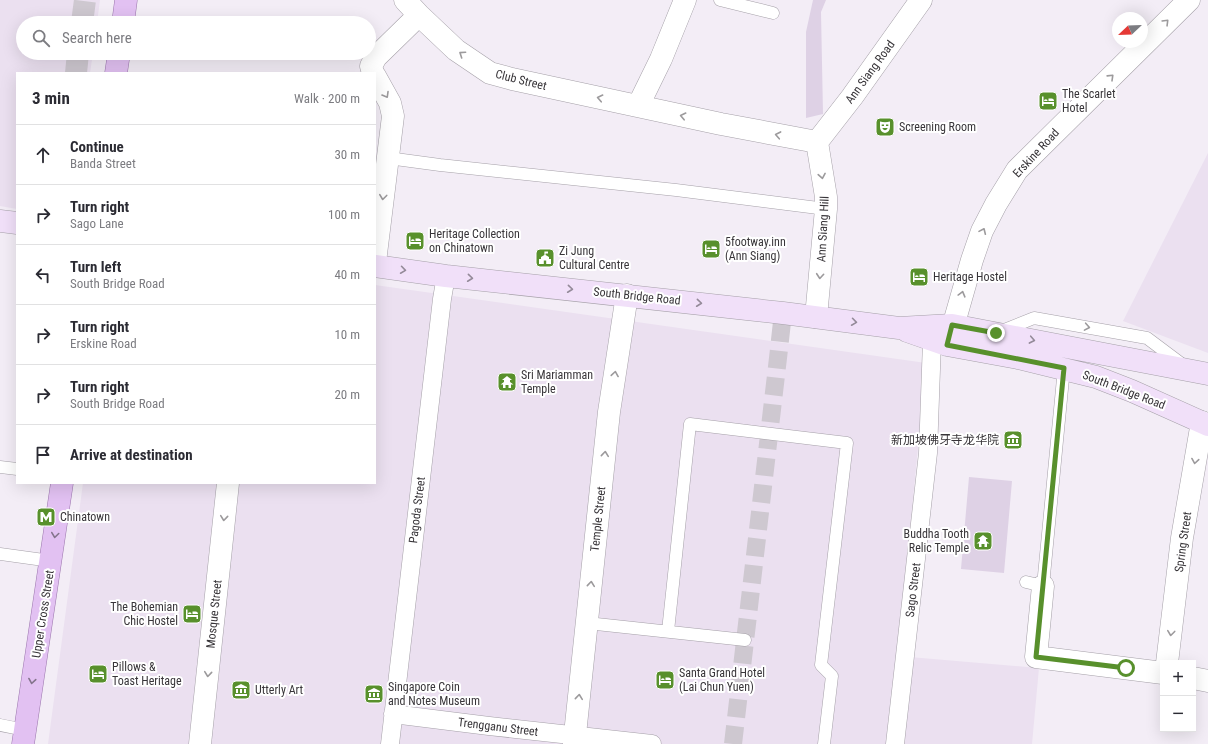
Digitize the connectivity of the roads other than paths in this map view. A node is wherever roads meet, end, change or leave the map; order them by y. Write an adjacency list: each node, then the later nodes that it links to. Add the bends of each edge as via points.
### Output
1 (126, 0): 8 (main road)
2 (685, 0): 15 (street)
3 (720, 0): 7 (lane)
4 (921, 0): 16 (street, Ann Siang Road)
5 (1189, 0): 26 (street, Erskine Road, one-way to 5, via 957,313 982,231 1017,170)
6 (412, 8): 9 (street); 15 (street, Club Street, one-way to 6, via 490,73 456,50)
7 (773, 13)
8 (124, 16)
9 (376, 57)
10 (118, 60): 12 (main road)
11 (375, 60): 13 (street)
12 (116, 72)
13 (373, 72)
14 (376, 77): 17 (street, one-way to 17, via 390,103 393,116)
15 (638, 106): 16 (street, Club Street, one-way to 15)
16 (817, 142): 18 (street, Ann Siang Hill, one-way to 18)
17 (388, 158): 18 (lane); 21 (street, one-way to 21)
18 (826, 209): 25 (street, Ann Siang Hill, one-way to 25)
19 (0, 221): 20 (main road)
20 (16, 223)
21 (376, 254)
22 (376, 266): 23 (main road, South Bridge Road, one-way to 23)
23 (446, 276): 24 (main road, South Bridge Road, one-way to 24); 44 (street, Pagoda Street)
24 (627, 295): 25 (main road, South Bridge Road, one-way to 25); 37 (street, Temple Street, one-way to 24, via 609,412)
25 (816, 316): 26 (main road, South Bridge Road, one-way to 26)
26 (944, 337): 27 (main road, South Bridge Road); 28 (main road, South Bridge Road, one-way to 28, via 996,333); 52 (street, Sago Street, via 928,453)
27 (1064, 368): 29 (main road, South Bridge Road, via 1125,388); 36 (lane)
28 (1199, 372)
29 (1205, 424): 40 (street, Spring Street, one-way to 40, via 1182,538)
30 (0, 467): 31 (lane)
31 (16, 469)
32 (62, 484): 35 (main road, Upper Cross Street, one-way to 35)
33 (228, 484): 48 (street, Mosque Street, one-way to 48)
34 (0, 554): 35 (lane)
35 (51, 562): 46 (main road, Upper Cross Street, one-way to 46)
36 (1035, 584): 41 (street, via 1036,657)
37 (587, 623): 38 (lane); 47 (street, Temple Street, one-way to 37)
38 (668, 631): 39 (lane); 51 (lane, via 690,424 847,443 821,665 832,676)
39 (745, 640)
40 (1167, 660)
41 (1160, 673)
42 (1196, 679): 43 (street)
43 (1208, 681)
44 (392, 714): 47 (street, Trengganu Street); 49 (street, Pagoda Street)
45 (0, 725): 46 (lane)
46 (24, 737)
47 (574, 740): 50 (street, Trengganu Street)
48 (200, 744)
49 (390, 744)
50 (652, 744)
51 (824, 744)
52 (895, 744)

